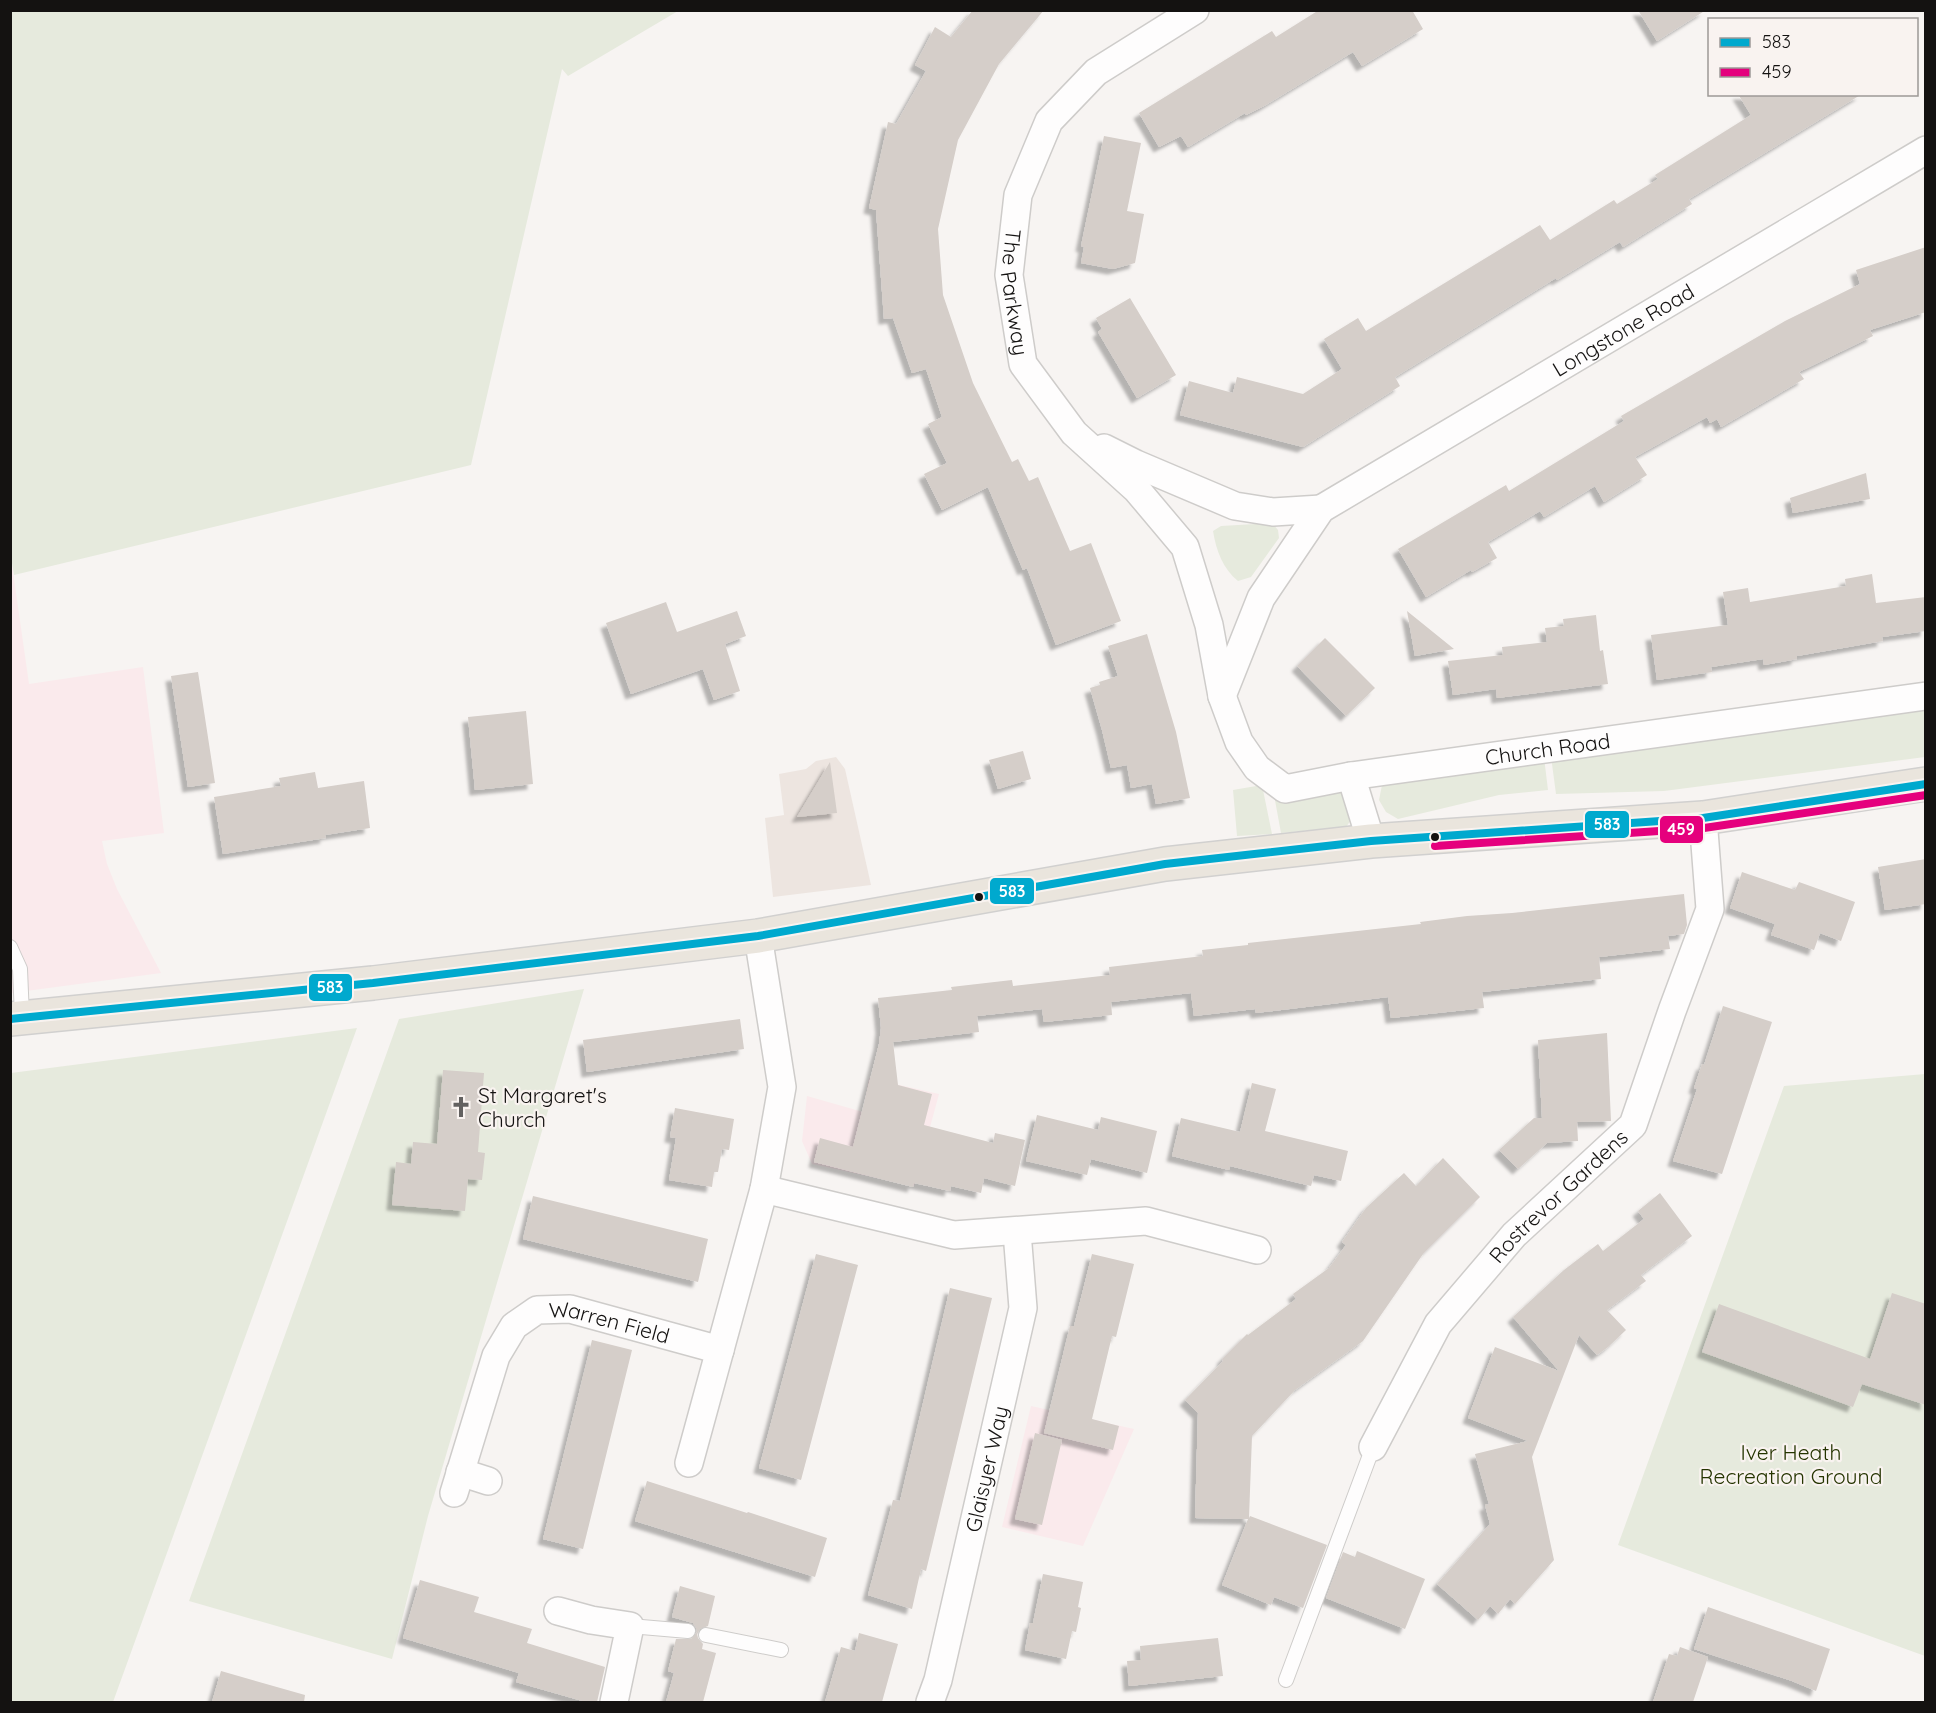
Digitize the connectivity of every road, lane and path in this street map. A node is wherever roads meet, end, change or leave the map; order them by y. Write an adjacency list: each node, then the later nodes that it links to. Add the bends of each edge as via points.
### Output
1 (1195, 10): 3 (street, The Parkway, via 1096,72 1049,122 1018,195 1009,275 1023,364)
2 (1926, 150): 4 (street, Longstone Road)
3 (1074, 433): 4 (street, via 1235,506 1273,512); 5 (street, The Parkway, via 1137,490 1185,547 1209,625)
4 (1321, 509): 5 (street, via 1262,598)
5 (1222, 696): 7 (street, Church Road, via 1239,742 1257,768 1285,789)
6 (1926, 696): 7 (street, Church Road)
7 (1351, 776): 10 (street)
8 (1926, 784): 9 (main road)
9 (1703, 818): 10 (main road); 18 (street, Rostrevor Gardens, via 1710,909 1633,1125 1514,1235 1438,1324)
10 (1371, 841): 11 (main road, via 1165,864)
11 (758, 936): 13 (main road, via 374,983); 14 (street, via 782,1087)
12 (10, 947): 13 (lane, via 20,969)
13 (16, 1018)
14 (764, 1189): 15 (street, via 954,1235); 17 (street)
15 (1017, 1232): 16 (street, via 1146,1221); 28 (street, Glaisyer Way, via 1023,1308)
16 (1257, 1250)
17 (720, 1350): 19 (street); 20 (street, Warren Field, via 570,1309 537,1310 514,1326 496,1356 457,1482)
18 (1373, 1447): 26 (lane)
19 (689, 1463)
20 (488, 1481)
21 (558, 1611): 22 (street)
22 (630, 1626): 23 (lane); 27 (street)
23 (688, 1631)
24 (706, 1635): 25 (lane)
25 (781, 1650)
26 (1286, 1680)
27 (614, 1702)
28 (930, 1702)

